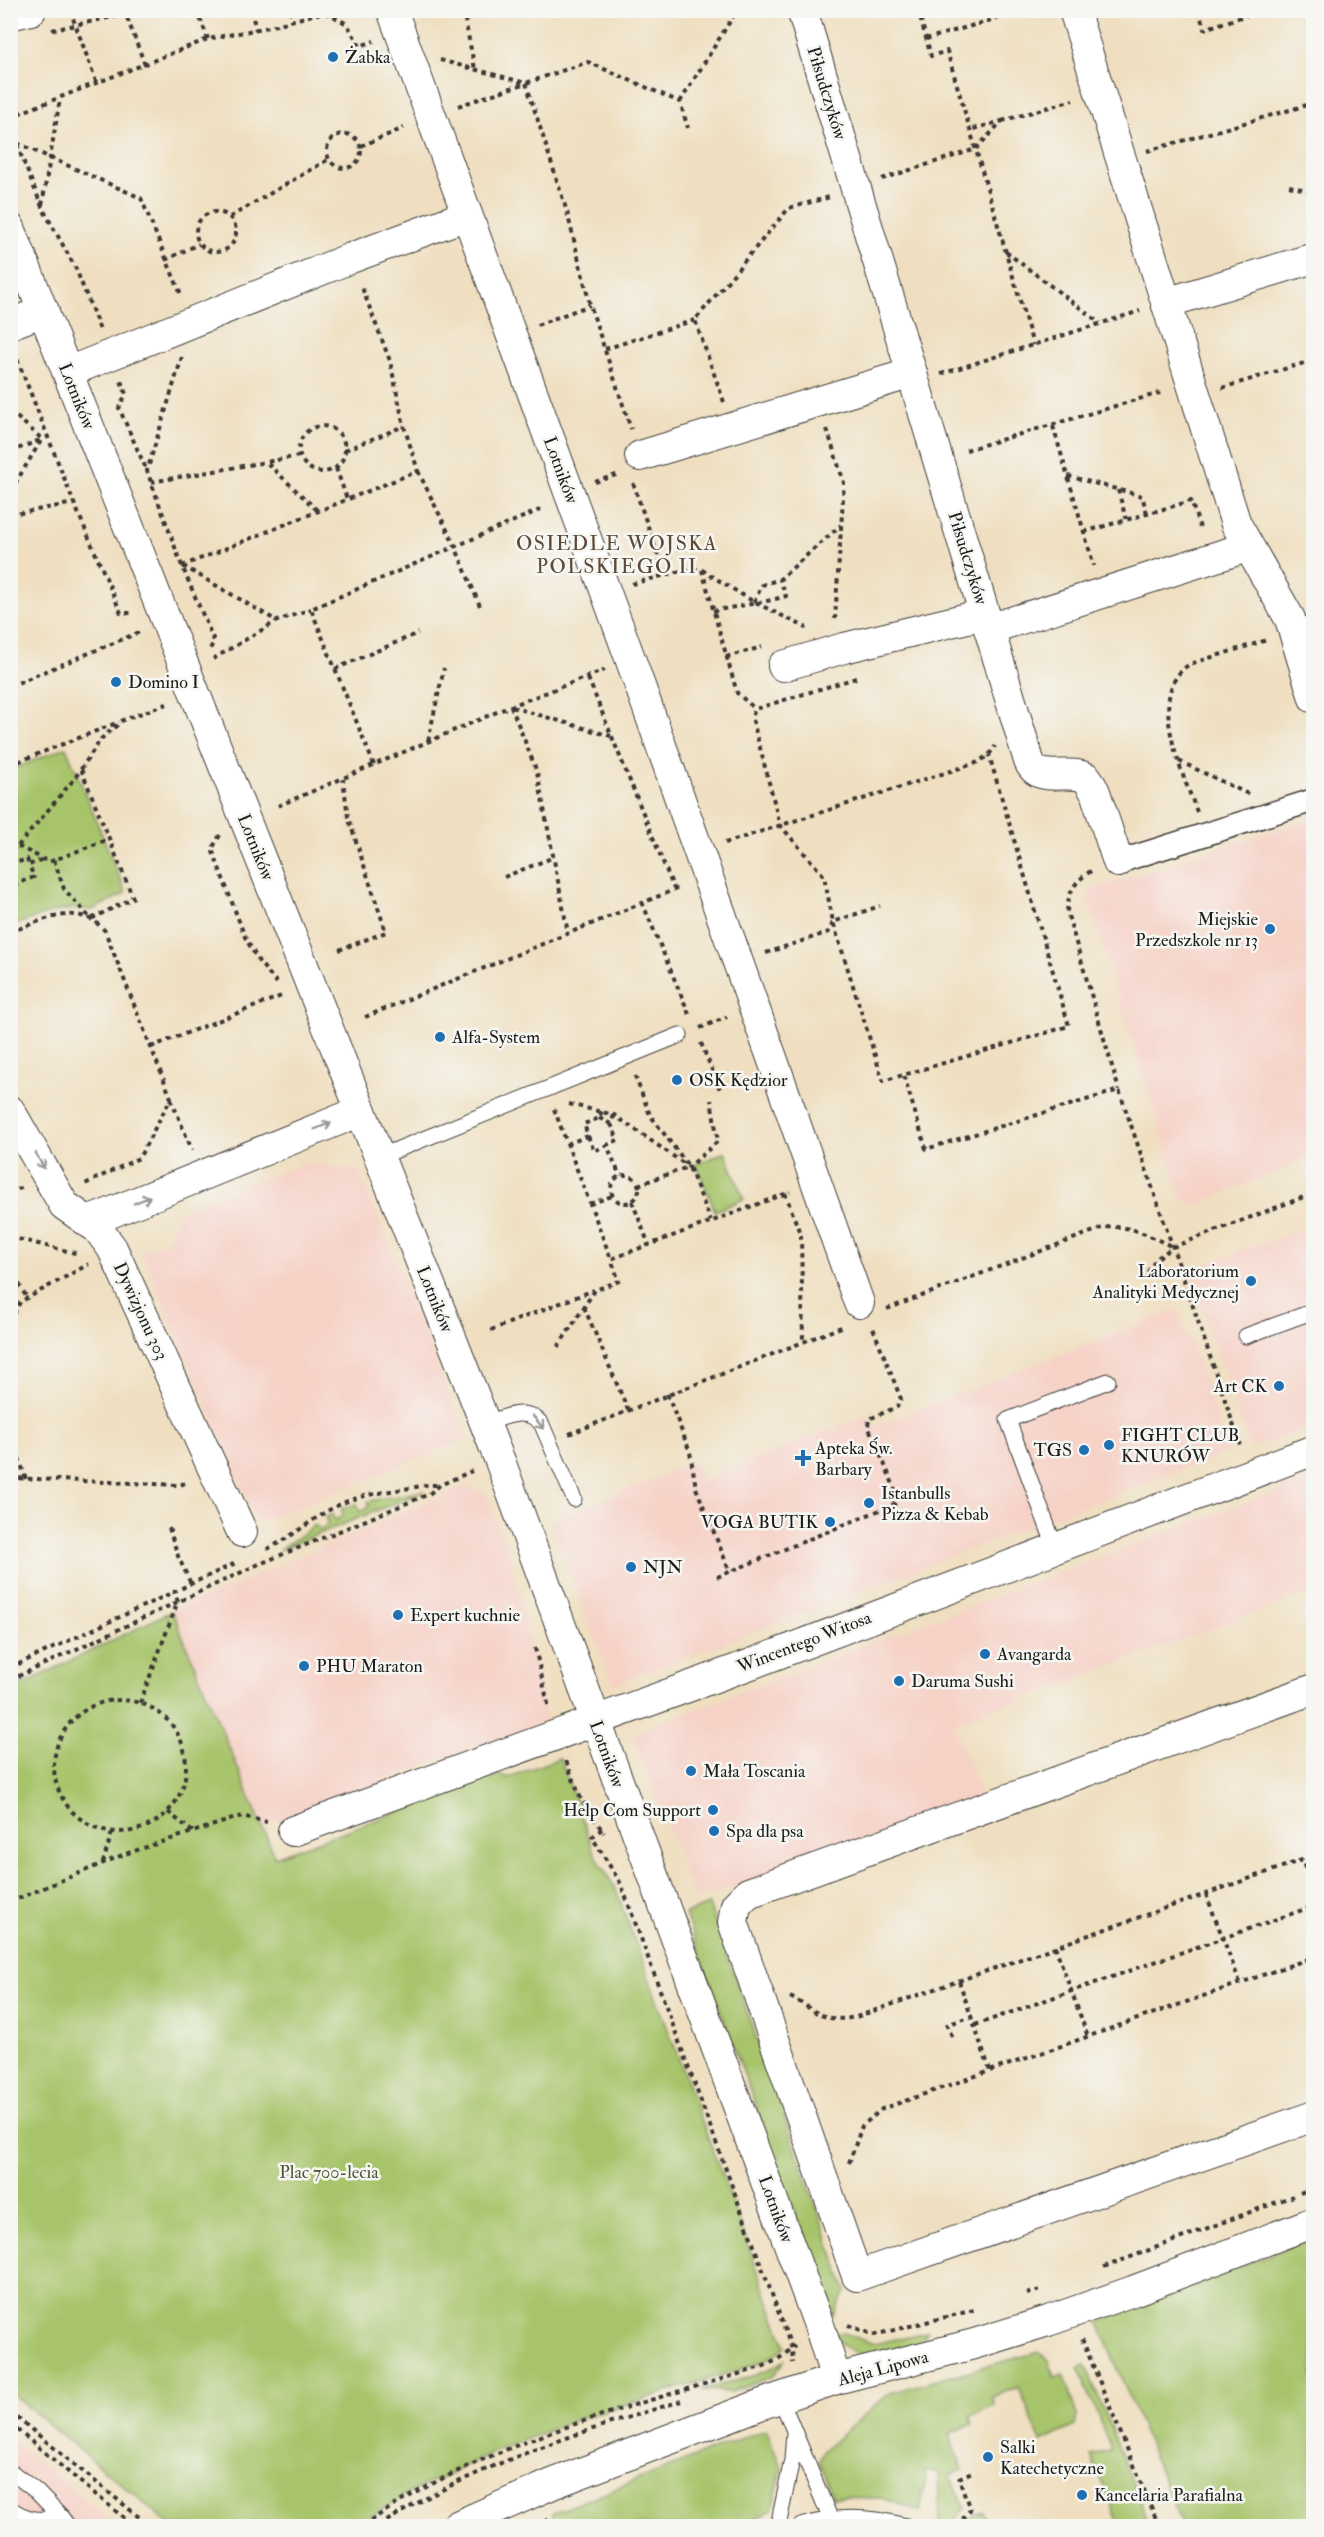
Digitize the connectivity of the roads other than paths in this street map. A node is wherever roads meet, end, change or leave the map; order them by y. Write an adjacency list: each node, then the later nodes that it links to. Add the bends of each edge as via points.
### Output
1 (802, 10): 13 (street, Piłsudczyków)
2 (1074, 10): 9 (street)
3 (10, 15): 4 (street)
4 (37, 21)
5 (400, 31): 6 (street, Lotników)
6 (467, 215): 12 (street); 27 (street, Lotników, via 630,658)
7 (10, 228): 10 (street, Lotników)
8 (1314, 258): 9 (street)
9 (1166, 303): 15 (street, via 1236,524)
10 (44, 311): 11 (street); 12 (street, Lotników)
11 (10, 324)
12 (68, 372): 23 (street, Lotników)
13 (912, 373): 14 (street, via 733,428); 16 (street, Piłsudczyków)
14 (636, 469)
15 (1247, 547): 16 (street, via 1102,593); 18 (street, via 1290,619)
16 (987, 621): 17 (street, via 839,646); 20 (street, Piłsudczyków, via 1032,769 1087,778)
17 (783, 666)
18 (1314, 698)
19 (1314, 800): 20 (street)
20 (1118, 861)
21 (680, 1035): 24 (lane, via 548,1094)
22 (10, 1111): 25 (street, Dywizjonu 303, one-way to 25, via 59,1196 70,1211)
23 (361, 1111): 24 (street, Lotników); 25 (street, one-way to 23)
24 (379, 1157): 30 (street, Lotników)
25 (88, 1222): 34 (street, Dywizjonu 303, via 105,1236 105,1254)
26 (1314, 1311): 28 (lane)
27 (864, 1316)
28 (1246, 1336)
29 (1108, 1381): 33 (lane, via 1008,1420)
30 (485, 1424): 32 (lane, one-way to 32, via 512,1415 530,1414 538,1420); 36 (street, Lotników)
31 (1314, 1450): 33 (street, Wincentego Witosa)
32 (574, 1499)
33 (1055, 1547): 36 (street, Wincentego Witosa)
34 (249, 1548)
35 (1314, 1689): 38 (street, via 748,1893 736,1905 733,1922 857,2277)
36 (595, 1721): 37 (street, Wincentego Witosa); 40 (street, Lotników)
37 (293, 1831)
38 (1314, 2116)
39 (1314, 2222): 40 (street, Aleja Lipowa, via 1073,2313 974,2344)
40 (836, 2379): 41 (street, Aleja Lipowa)
41 (780, 2397): 42 (lane); 47 (street, Aleja Lipowa, via 552,2484)
42 (794, 2433): 45 (lane); 48 (lane)
43 (10, 2471): 46 (lane, via 36,2491)
44 (10, 2508): 46 (lane, via 21,2516)
45 (831, 2520): 49 (lane); 50 (lane, via 870,2518)
46 (64, 2522)
47 (457, 2526)
48 (778, 2526)
49 (801, 2526)
50 (906, 2526)

